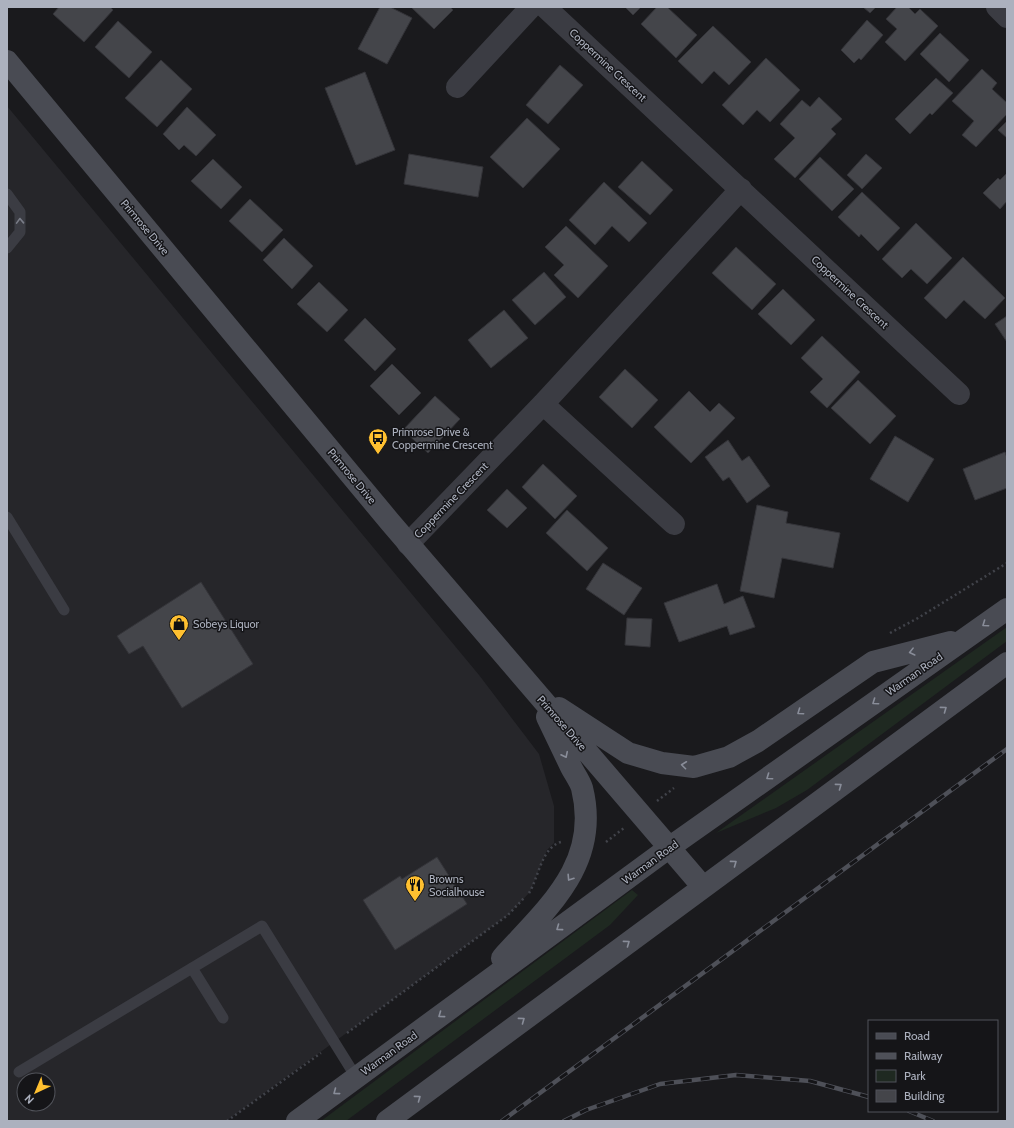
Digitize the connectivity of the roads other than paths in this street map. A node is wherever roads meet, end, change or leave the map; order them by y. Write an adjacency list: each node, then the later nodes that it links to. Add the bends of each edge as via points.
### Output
1 (531, 7): 6 (street)
2 (545, 7): 7 (street, Coppermine Crescent)
3 (997, 7): 4 (street)
4 (1007, 17)
5 (7, 61): 14 (main road, Primrose Drive)
6 (457, 87)
7 (741, 189): 10 (street, Coppermine Crescent); 11 (street, Coppermine Crescent)
8 (7, 194): 9 (lane, one-way to 8, via 20,232 20,212)
9 (7, 248)
10 (959, 394)
11 (543, 404): 13 (street); 14 (street, Coppermine Crescent)
12 (7, 517): 16 (lane)
13 (674, 524)
14 (408, 544): 19 (main road, Primrose Drive)
15 (1007, 609): 17 (main road, Warman Road, one-way to 17)
16 (64, 610)
17 (964, 639): 19 (main road, one-way to 19, via 873,662 758,741 729,757 694,767 662,763 628,753); 20 (main road, Warman Road, one-way to 20)
18 (1007, 663): 21 (main road, one-way to 18)
19 (537, 694): 20 (main road, Primrose Drive); 23 (main road, one-way to 23, via 582,788 586,828 584,842 575,869 557,897)
20 (670, 847): 21 (main road, Primrose Drive); 23 (main road, Warman Road, one-way to 23)
21 (703, 887): 28 (main road, one-way to 21)
22 (192, 968): 24 (lane); 25 (lane); 26 (lane, via 262,926)
23 (472, 992): 26 (main road, Warman Road, one-way to 26)
24 (223, 1018)
25 (19, 1072)
26 (356, 1077): 27 (main road, Warman Road, one-way to 27)
27 (298, 1121)
28 (386, 1121)

